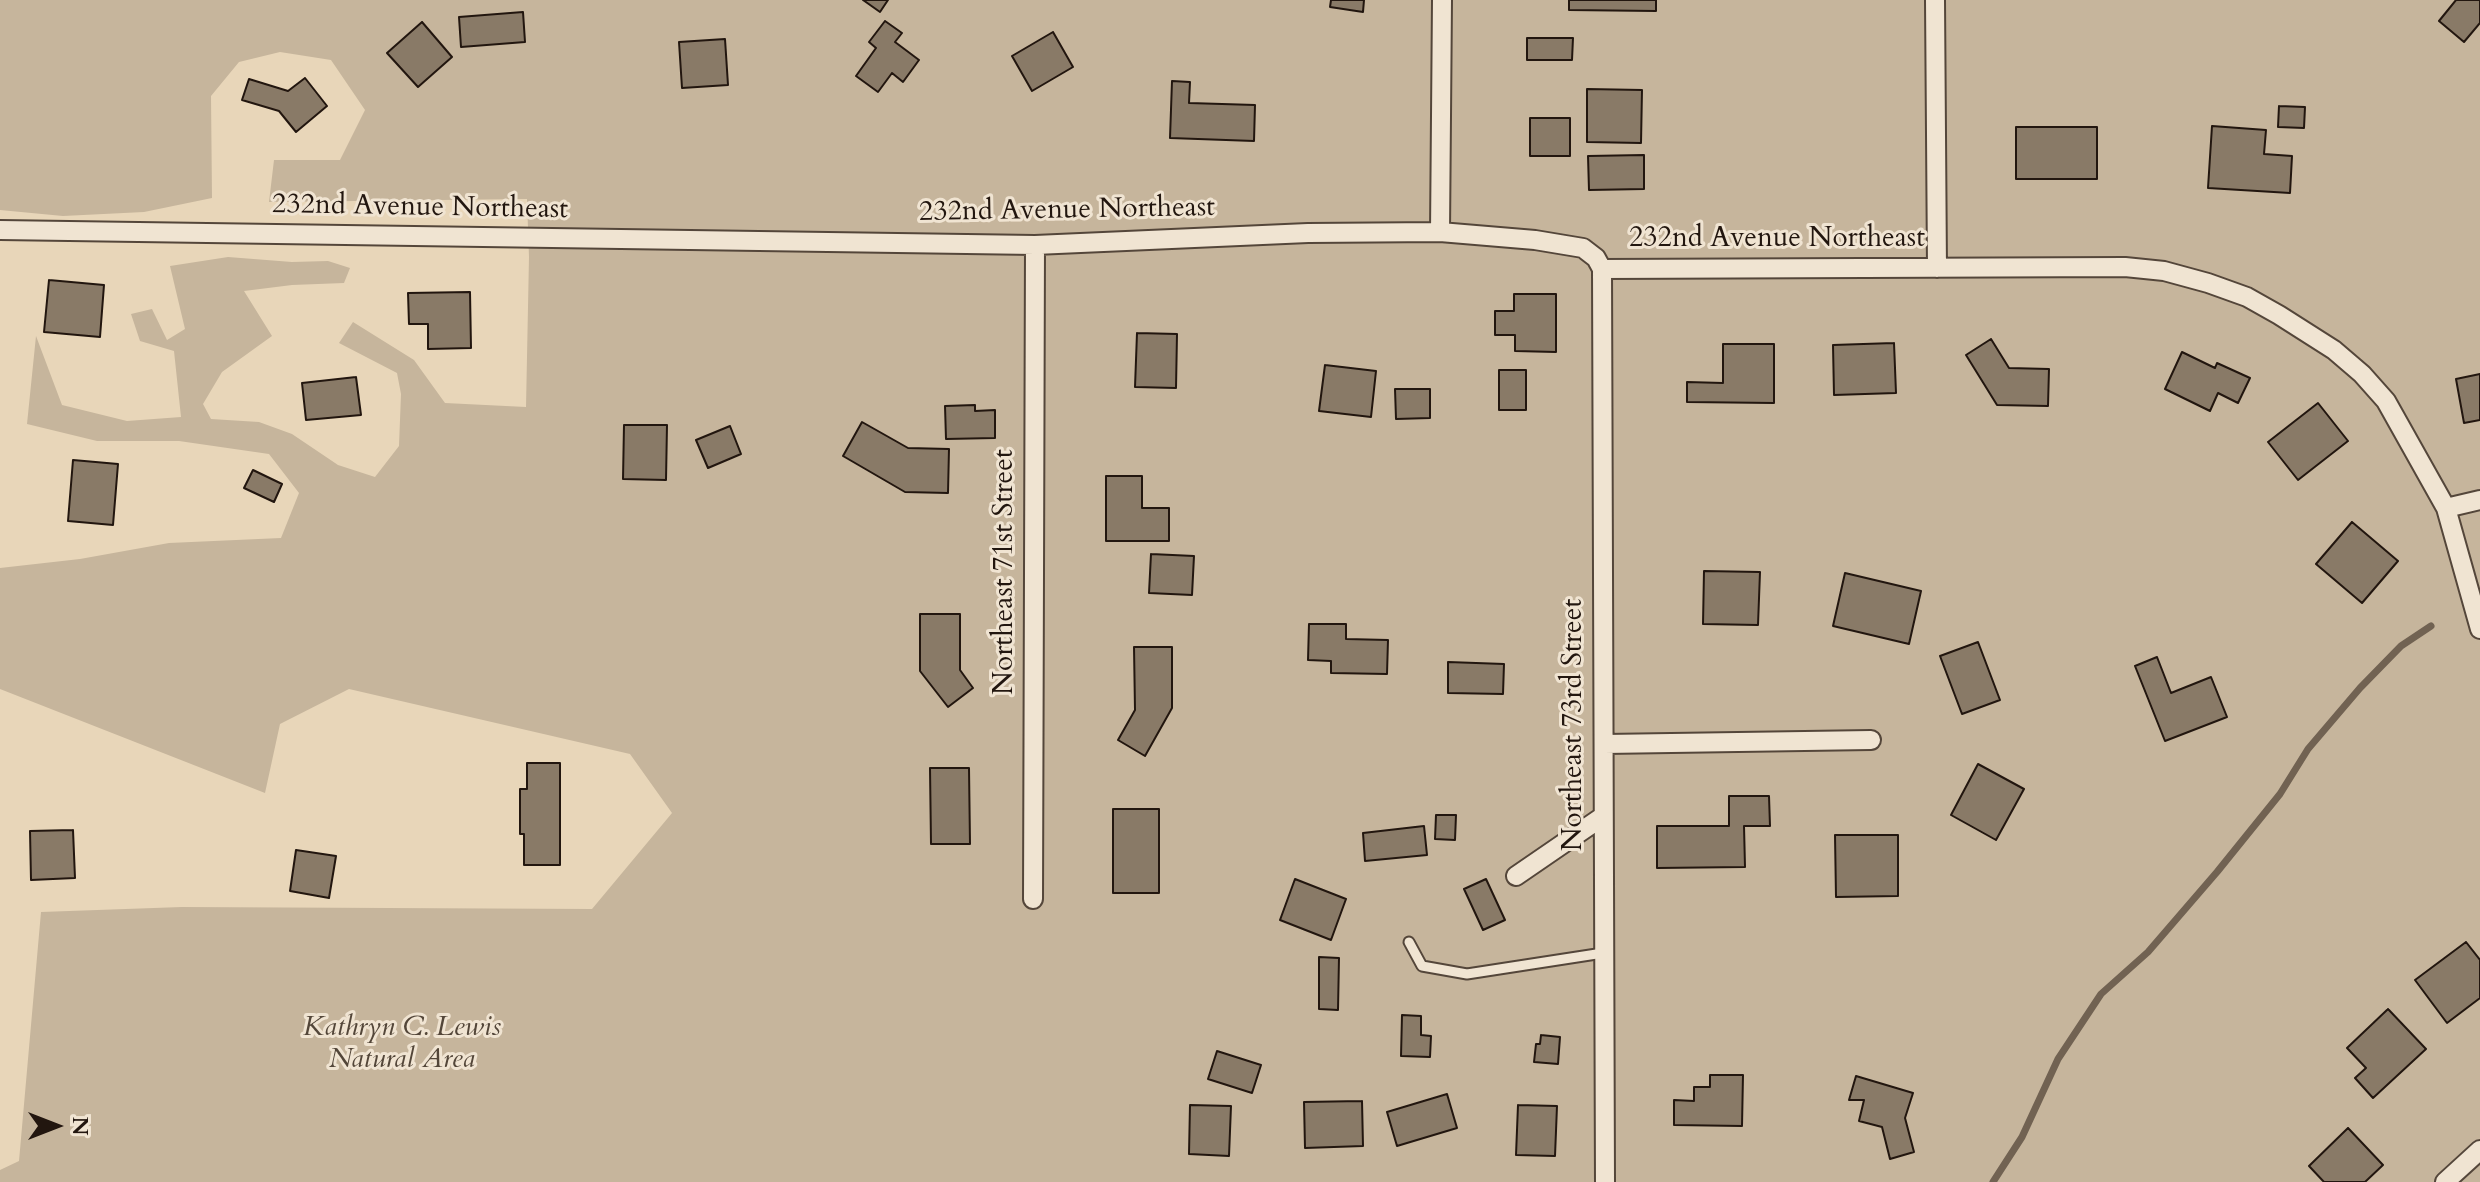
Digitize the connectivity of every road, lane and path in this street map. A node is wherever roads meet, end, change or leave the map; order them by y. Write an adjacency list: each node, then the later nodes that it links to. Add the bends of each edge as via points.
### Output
1 (1442, 0): 4 (street)
2 (1935, 0): 6 (street)
3 (0, 230): 5 (street, 232nd Avenue Northeast)
4 (1440, 232): 5 (street, 232nd Avenue Northeast); 7 (street, 232nd Avenue Northeast, via 1583,248)
5 (1035, 245): 15 (street, Northeast 71st Street)
6 (1937, 268): 7 (street, 232nd Avenue Northeast); 9 (street, 232nd Avenue Northeast, via 2125,267 2164,271 2247,297 2334,350 2362,374 2386,401)
7 (1602, 269): 12 (street, Northeast 73rd Street)
8 (2480, 500): 9 (street)
9 (2446, 508): 10 (street, 232nd Avenue Northeast)
10 (2480, 629)
11 (1871, 740): 12 (street)
12 (1605, 744): 13 (street, Northeast 73rd Street)
13 (1602, 817): 14 (street); 17 (street, Northeast 73rd Street)
14 (1516, 876)
15 (1033, 899)
16 (1409, 942): 17 (lane, via 1422,966 1467,974)
17 (1603, 953): 19 (street, Northeast 73rd Street)
18 (2480, 1150): 20 (street)
19 (1605, 1182)
20 (2445, 1182)

